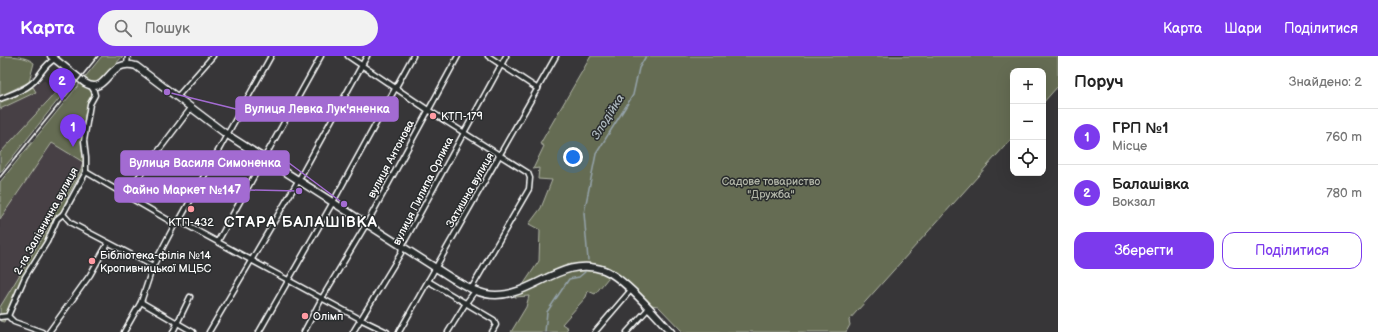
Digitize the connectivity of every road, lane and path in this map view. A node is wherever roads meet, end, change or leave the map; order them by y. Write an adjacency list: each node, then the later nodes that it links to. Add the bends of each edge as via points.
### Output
1 (128, 56): 13 (street)
2 (214, 56): 19 (street)
3 (271, 56): 24 (street)
4 (321, 56): 26 (street)
5 (348, 56): 15 (street)
6 (367, 56): 15 (street)
7 (413, 56): 17 (street)
8 (458, 56): 22 (street, вулиця Антонова)
9 (488, 56): 14 (street)
10 (506, 56): 14 (street, вулиця Пилипа Орлика)
11 (556, 56): 18 (street, Затишна вулиця)
12 (53, 58): 16 (street); 20 (street, via 30,85)
13 (130, 64): 16 (street, via 117,67 101,84); 19 (street)
14 (501, 64): 18 (street); 23 (street, вулиця Пилипа Орлика)
15 (362, 65): 17 (street); 28 (street)
16 (91, 86): 27 (street, 2-га Залізнична вулиця, via 95,95 90,104 84,141)
17 (395, 88): 22 (street); 30 (street)
18 (538, 89): 25 (street, Затишна вулиця)
19 (177, 97): 21 (street)
20 (0, 99)
21 (191, 108): 24 (street); 29 (street)
22 (428, 110): 23 (street); 33 (street, вулиця Антонова)
23 (464, 133): 25 (street); 36 (street, вулиця Пилипа Орлика)
24 (226, 134): 26 (street); 32 (street)
25 (500, 156): 39 (street, Затишна вулиця); 42 (street, via 528,173 529,189)
26 (264, 160): 28 (street); 34 (street)
27 (86, 172): 29 (street); 31 (street, 2-га Залізнична вулиця)
28 (298, 181): 30 (street); 37 (street)
29 (125, 195): 32 (street)
30 (332, 202): 33 (street); 40 (street)
31 (62, 214): 35 (street, via 71,223); 49 (street, 2-га Залізнична вулиця, via 24,277)
32 (177, 222): 34 (street); 38 (street)
33 (367, 223): 36 (street); 45 (street, вулиця Антонова)
34 (218, 241): 37 (street)
35 (108, 243): 38 (street); 54 (street, via 90,275)
36 (402, 246): 39 (street); 51 (street, вулиця Пилипа Орлика, via 401,253)
37 (251, 260): 40 (street); 58 (street)
38 (153, 266): 46 (street)
39 (436, 268): 41 (street, Затишна вулиця); 42 (street)
40 (288, 280): 45 (street); 59 (street)
41 (428, 281): 47 (street); 63 (street, Затишна вулиця)
42 (473, 290): 43 (street, via 496,295 516,292 561,271 578,267 604,270); 47 (street)
43 (631, 290): 48 (street); 66 (street)
44 (190, 297): 52 (street)
45 (322, 298): 51 (street); 60 (street, вулиця Антонова)
46 (141, 302): 52 (street); 55 (street)
47 (466, 303): 64 (street); 65 (street, via 494,320 496,325)
48 (649, 308): 67 (street); 68 (street)
49 (8, 316): 50 (street); 53 (street, via 14,322)
50 (0, 317)
51 (360, 319): 61 (street, вулиця Пилипа Орлика); 62 (street)
52 (178, 323): 56 (street); 57 (street)
53 (42, 332)
54 (50, 332)
55 (124, 332)
56 (173, 332)
57 (193, 332)
58 (209, 332)
59 (259, 332)
60 (304, 332)
61 (353, 332)
62 (387, 332)
63 (399, 332)
64 (448, 332)
65 (492, 332)
66 (595, 332)
67 (627, 332)
68 (671, 332)

